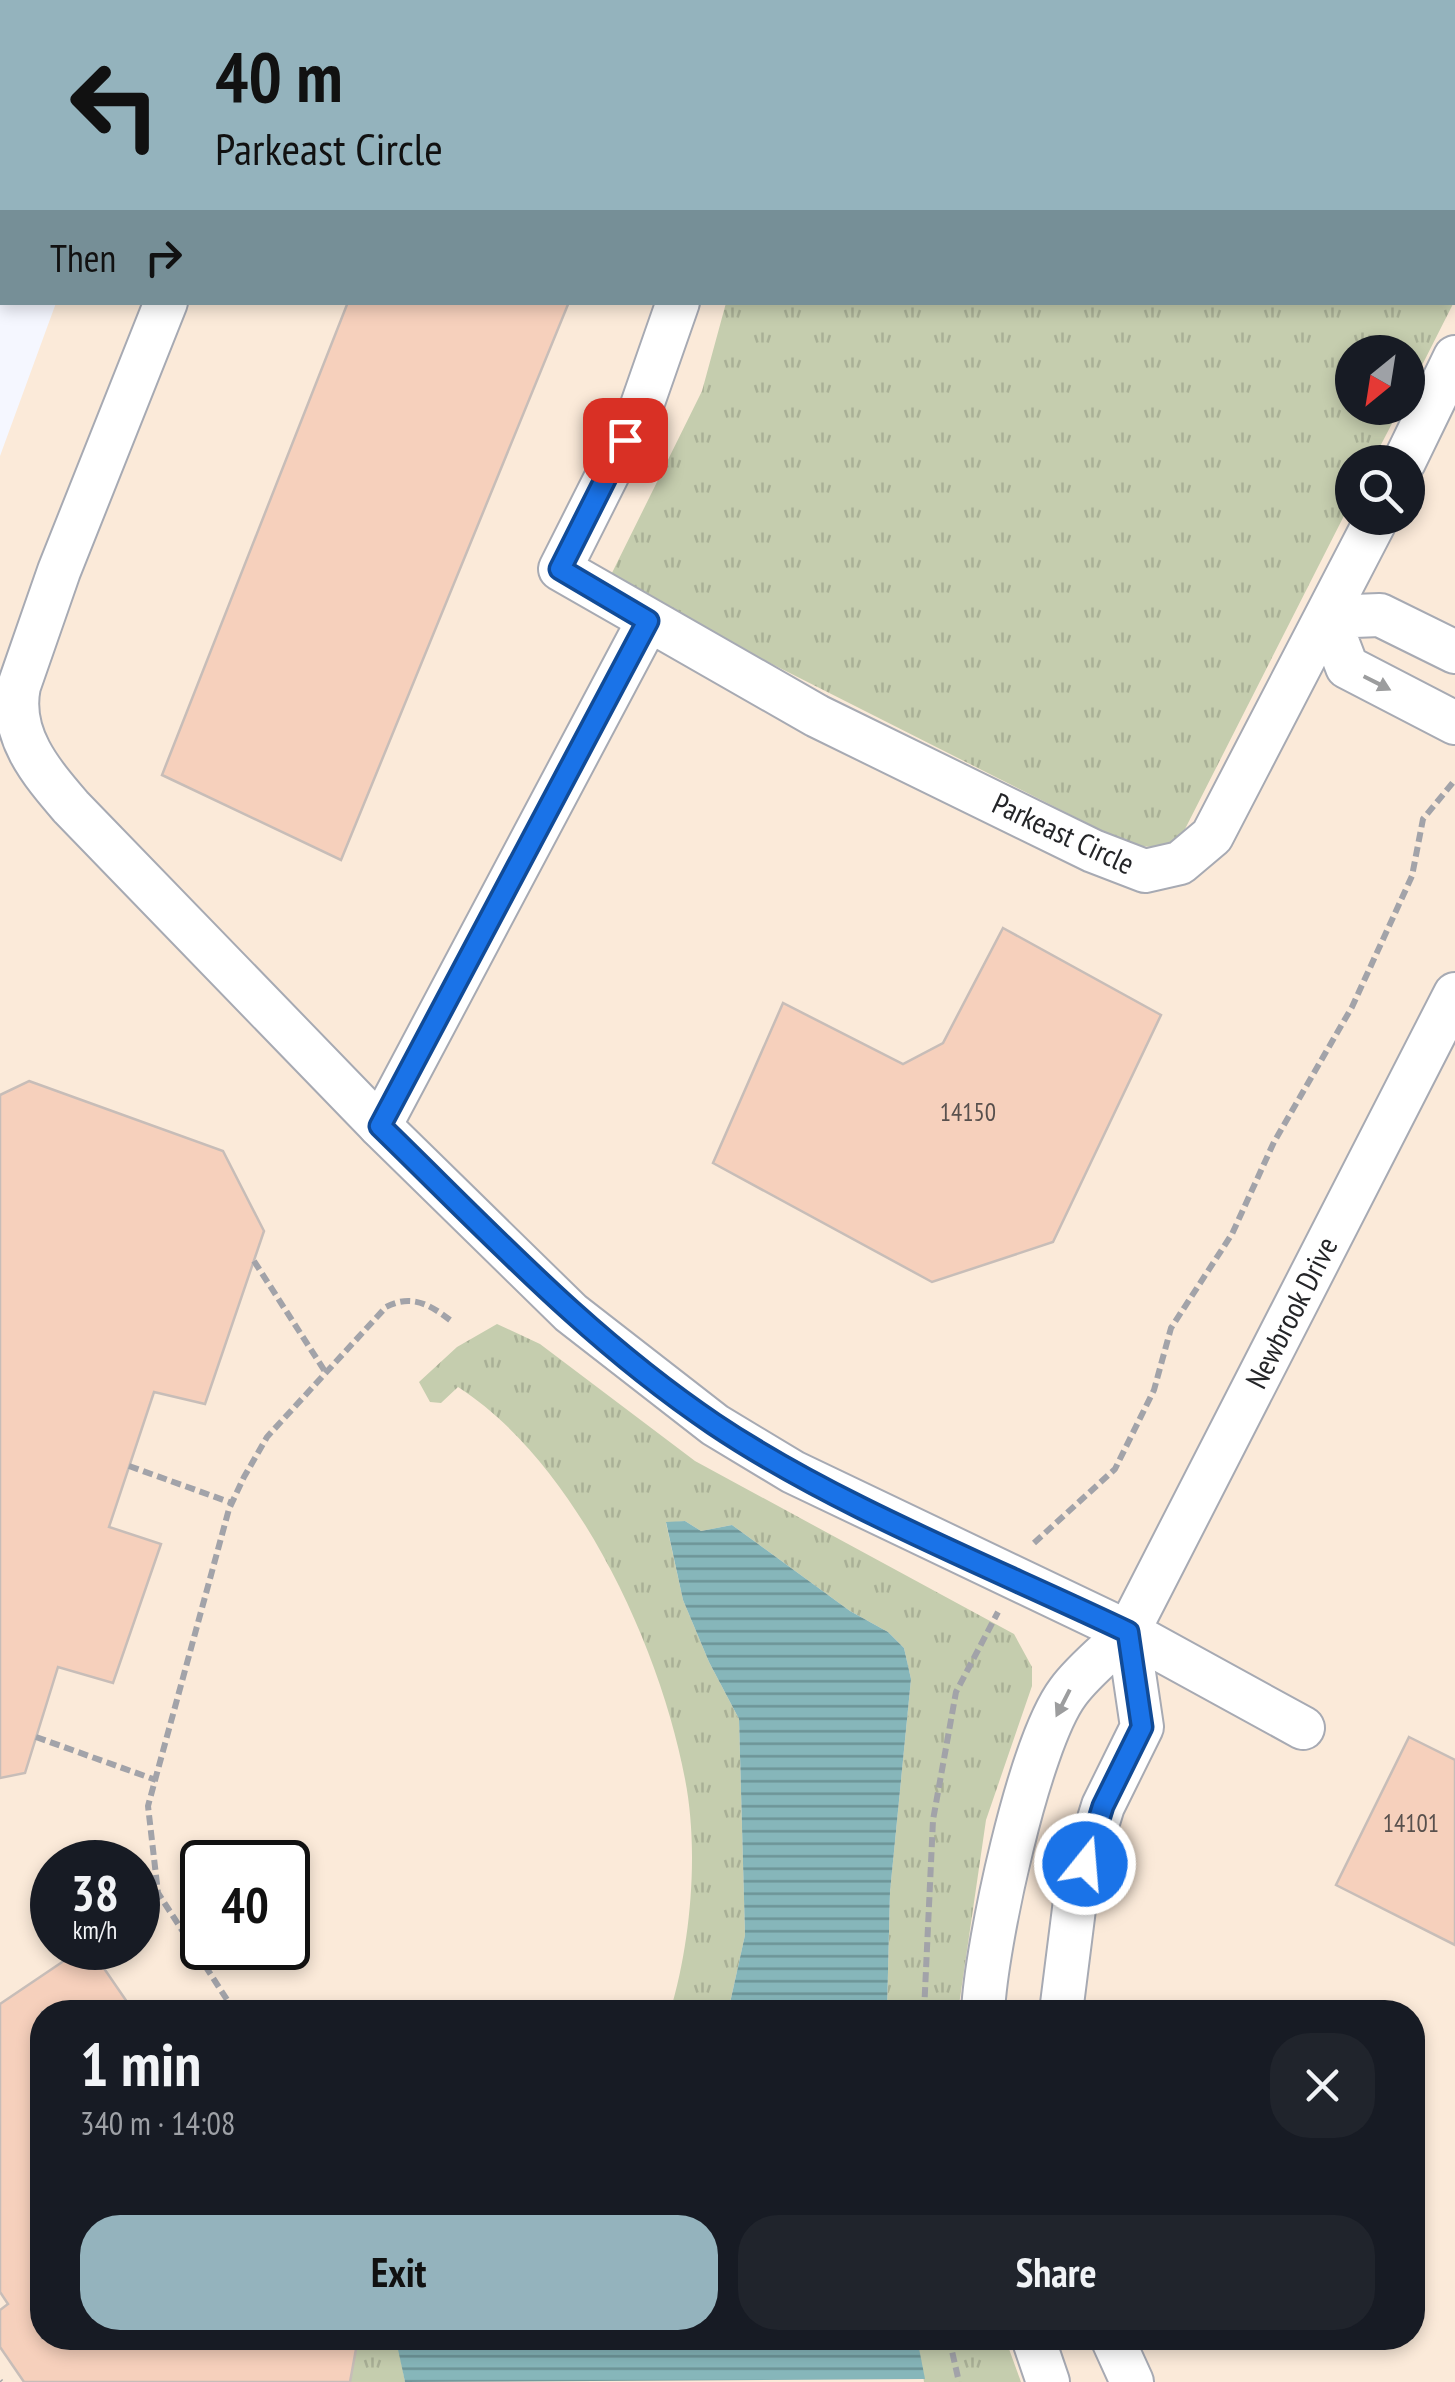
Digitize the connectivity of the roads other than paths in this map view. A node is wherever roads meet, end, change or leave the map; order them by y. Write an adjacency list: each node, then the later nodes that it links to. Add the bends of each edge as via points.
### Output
1 (165, 305): 11 (street, via 19,686 20,724 29,754 71,808)
2 (677, 305): 7 (street, Parkeast Circle, via 641,408 560,569)
3 (1455, 357): 4 (street)
4 (1412, 445)
5 (1369, 535): 6 (street, Parkeast Circle)
6 (1328, 617): 7 (street, Parkeast Circle, via 1212,836 1180,863 1145,872 817,716); 8 (street, via 1380,615); 9 (street, one-way to 9, via 1347,667)
7 (648, 621): 11 (street)
8 (1455, 652)
9 (1455, 723)
10 (1455, 994): 12 (street, Newbrook Drive)
11 (380, 1126): 12 (street, via 571,1313 715,1425 793,1472)
12 (1128, 1632): 13 (street); 14 (street, Newbrook Drive, one-way to 14, via 1066,1693 1032,1774 1000,1899); 15 (street, via 1142,1727 1103,1806 1076,1894)
13 (1303, 1728)
14 (985, 2000)
15 (1063, 2000)
16 (1037, 2350): 18 (street)
17 (1117, 2350): 19 (street)
18 (1048, 2382)
19 (1132, 2382)

